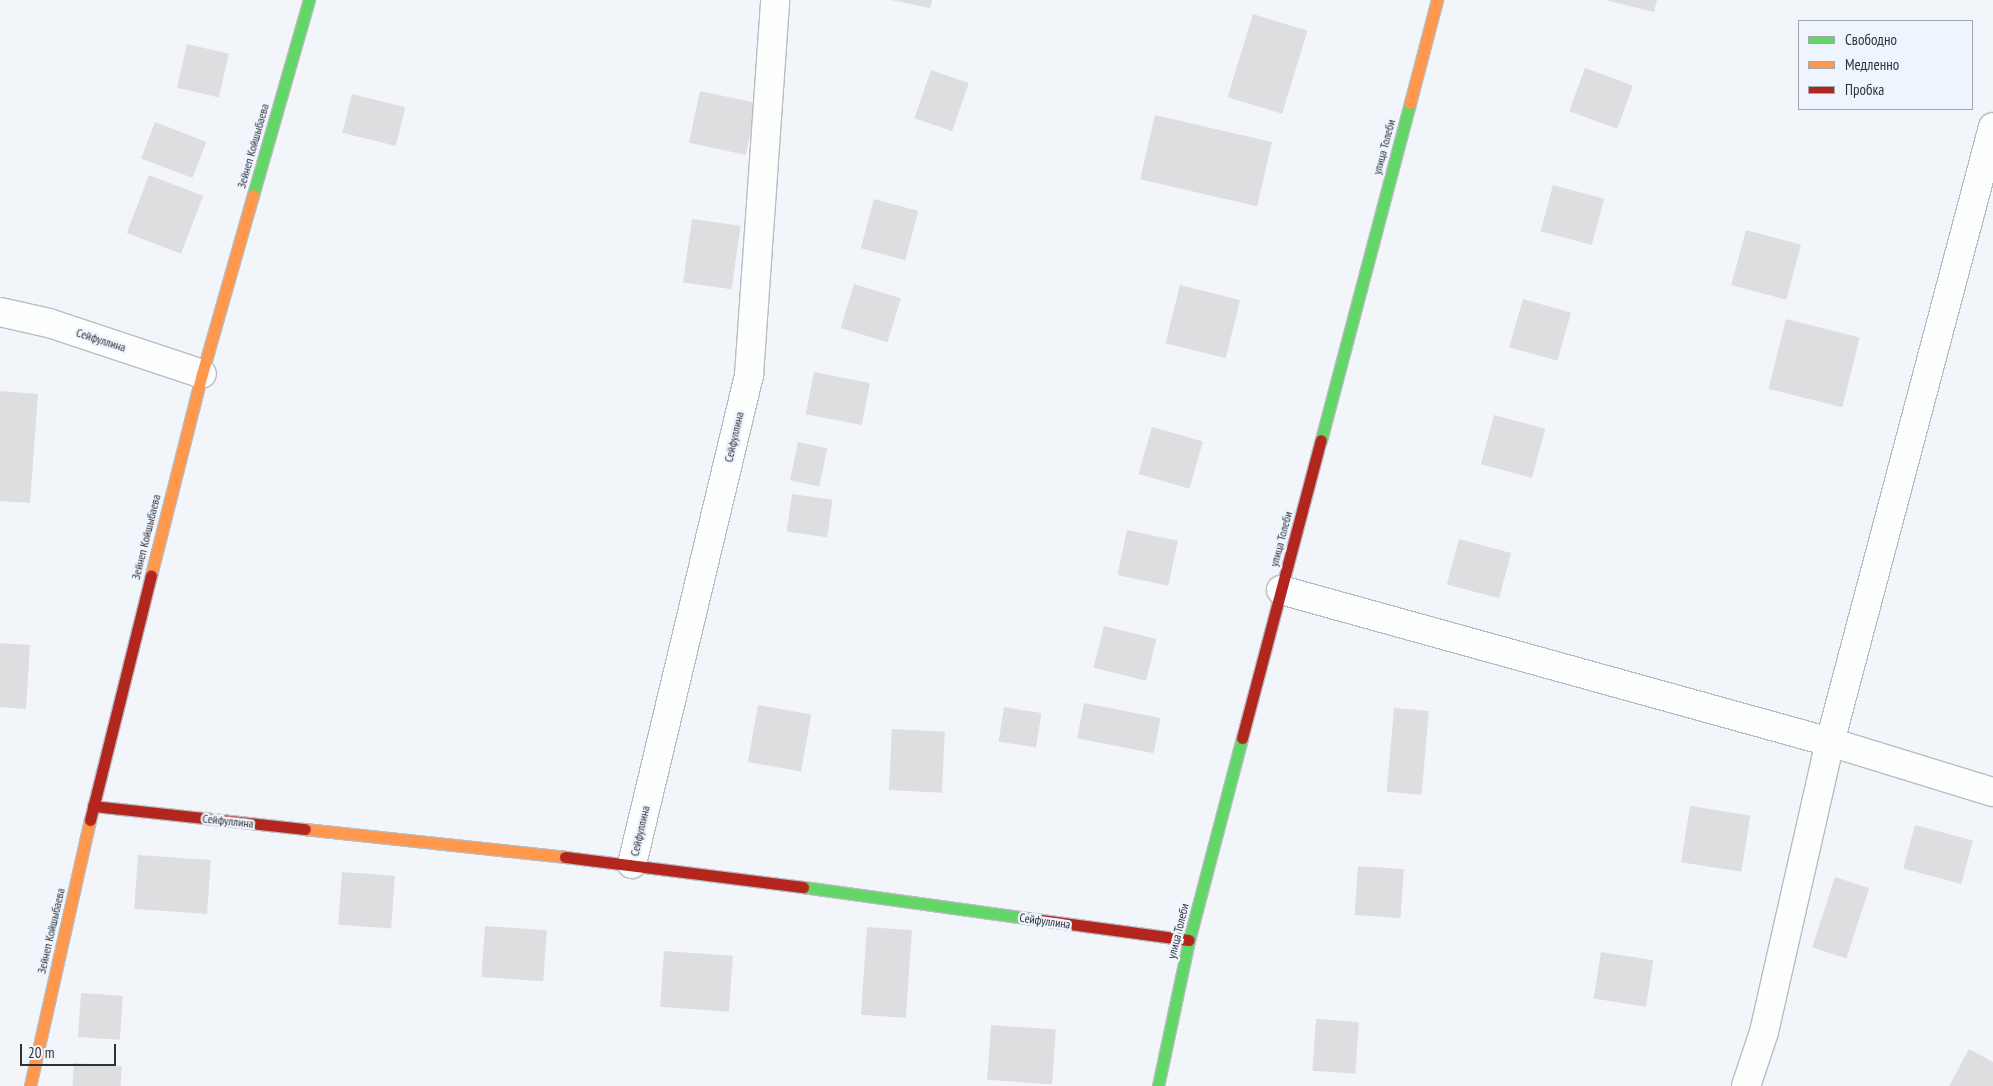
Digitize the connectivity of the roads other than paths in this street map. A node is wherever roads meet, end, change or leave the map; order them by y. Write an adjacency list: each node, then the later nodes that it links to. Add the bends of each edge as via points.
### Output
1 (309, 0): 6 (street, Зейнеп Койшыбаева)
2 (775, 0): 11 (street, Сейфуллина, via 749,375)
3 (1437, 0): 7 (street, улица Толеби)
4 (1993, 127): 8 (street)
5 (0, 312): 6 (street, Сейфуллина, via 49,323)
6 (202, 374): 10 (street, Зейнеп Койшыбаева)
7 (1282, 590): 8 (street); 12 (street, улица Толеби)
8 (1830, 742): 9 (street); 15 (street, via 1764,1032)
9 (1993, 792)
10 (93, 806): 11 (street, Сейфуллина); 13 (street, Зейнеп Койшыбаева)
11 (632, 864): 12 (street, Сейфуллина)
12 (1189, 940): 14 (street, улица Толеби)
13 (30, 1086)
14 (1158, 1086)
15 (1746, 1086)

